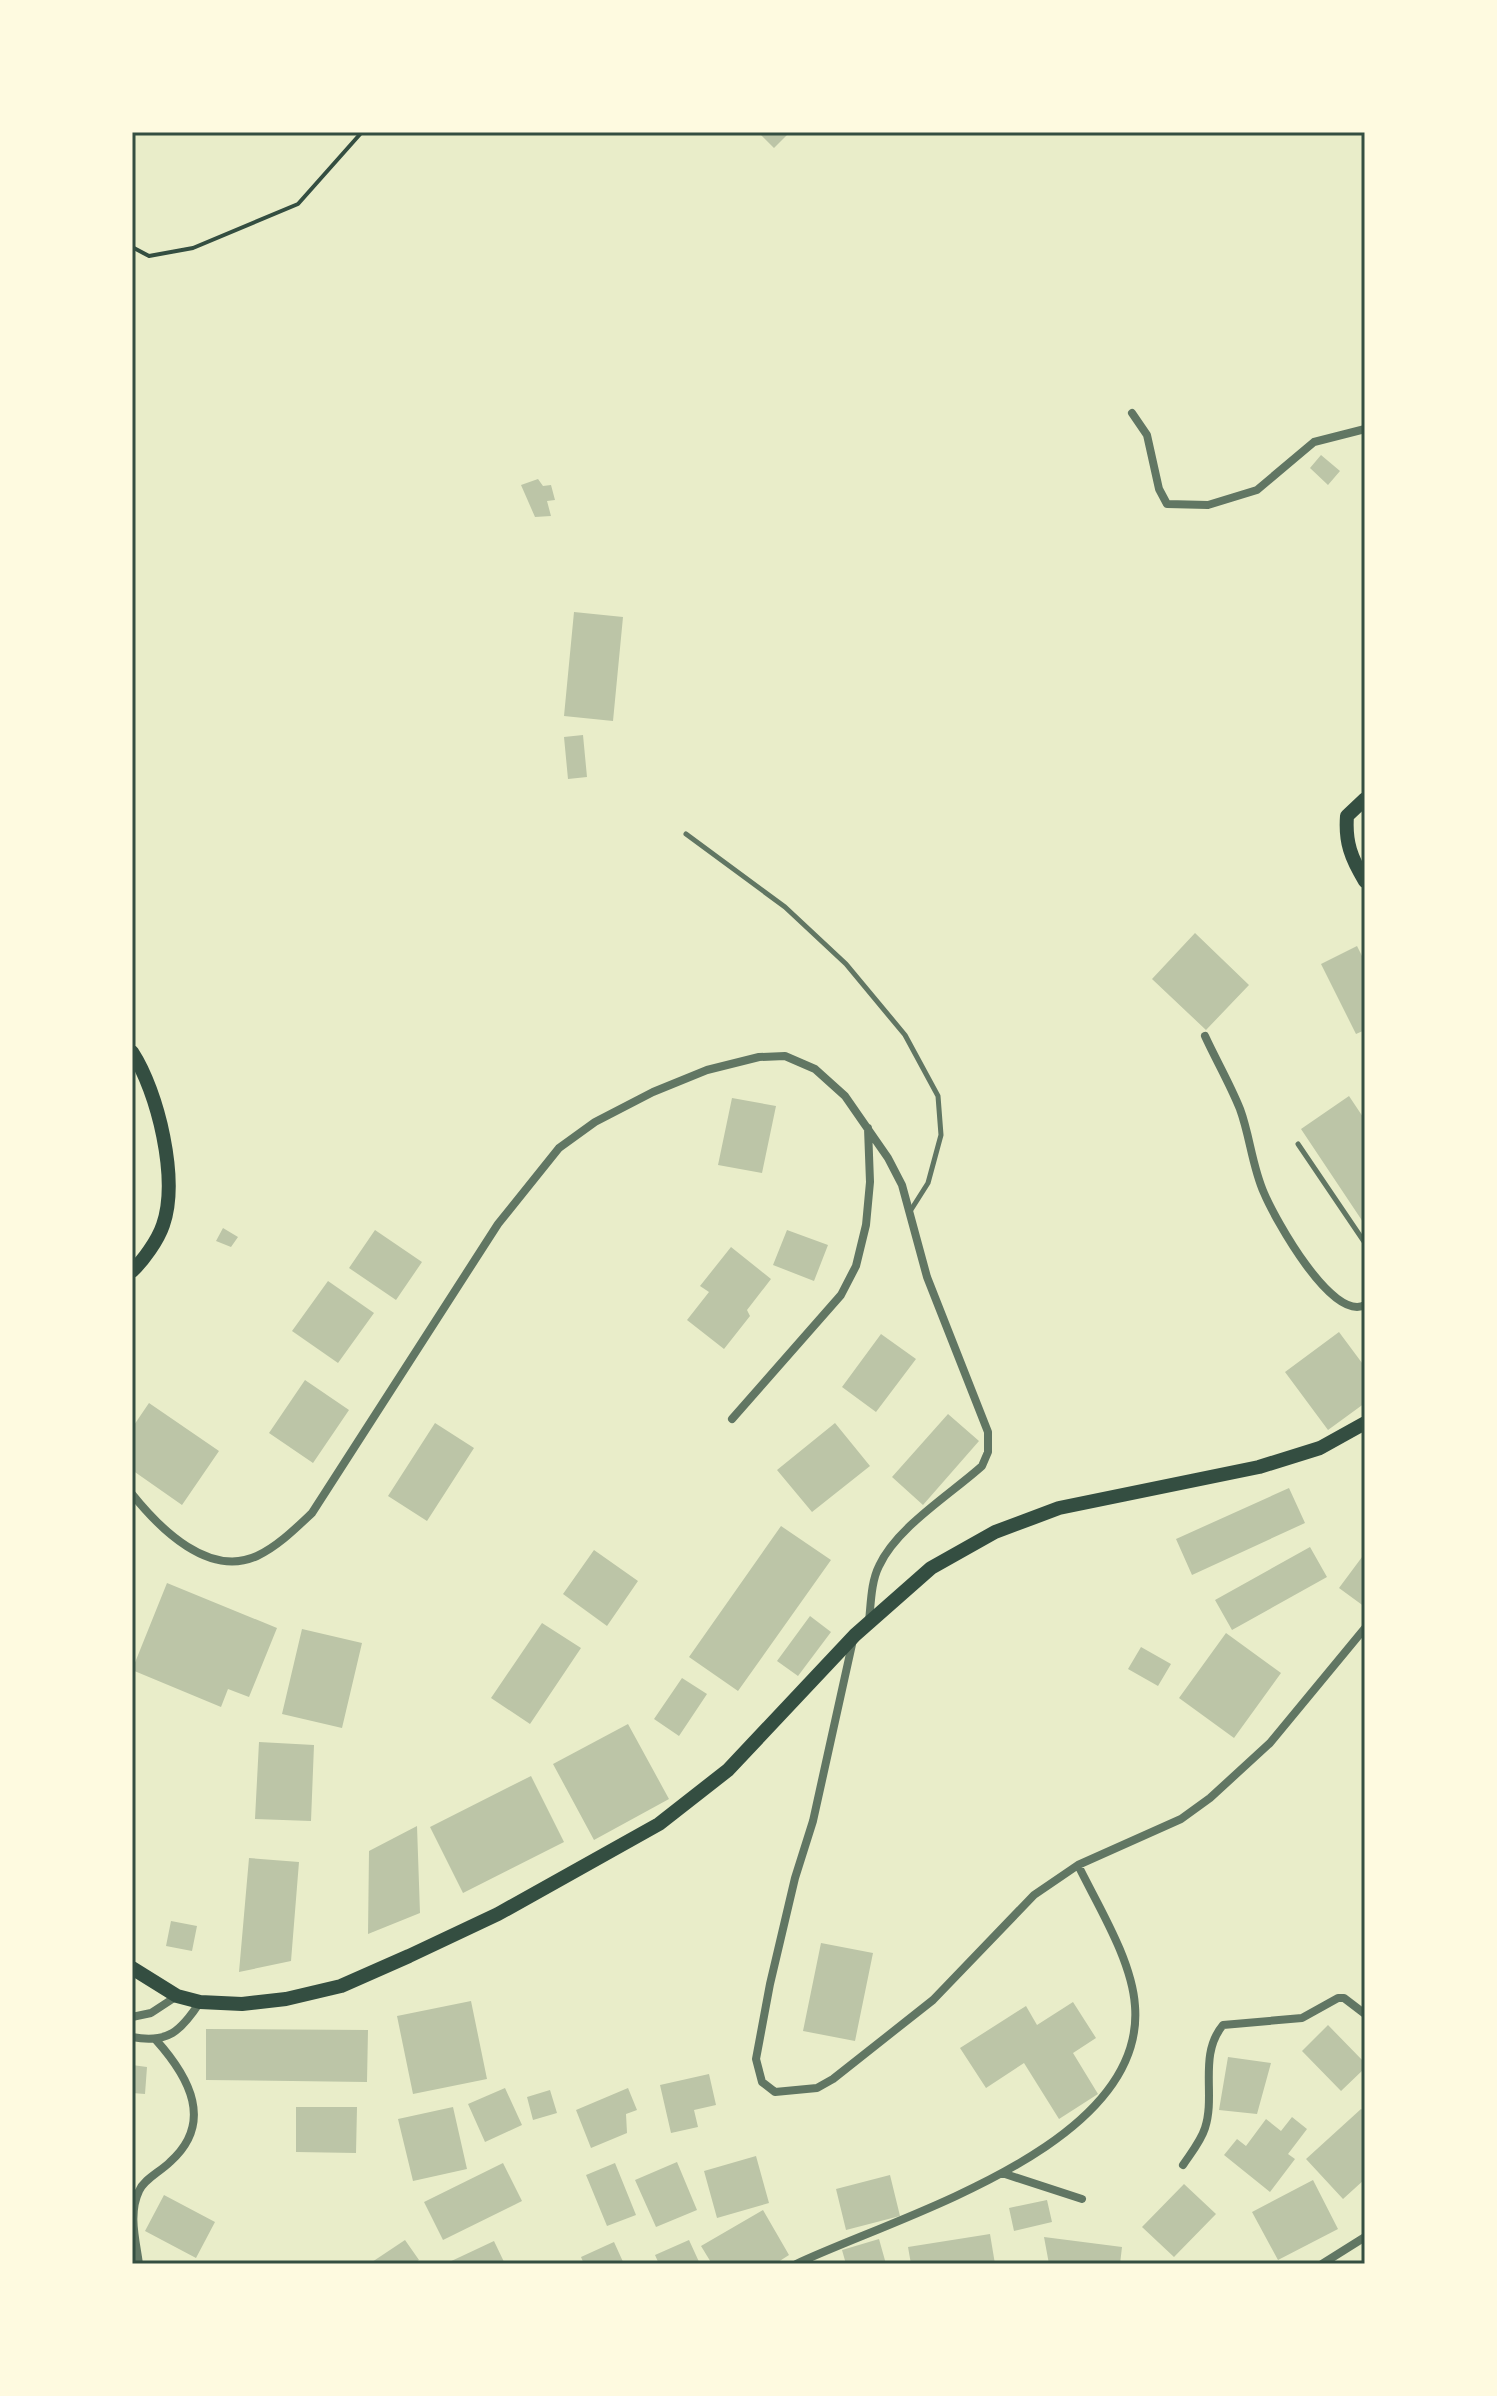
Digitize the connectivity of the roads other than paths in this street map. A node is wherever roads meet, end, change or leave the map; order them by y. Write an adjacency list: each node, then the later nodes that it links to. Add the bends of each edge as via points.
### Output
1 (1132, 413): 2 (street, via 1147,435 1167,504 1208,505 1257,490 1314,442)
2 (1365, 429)
3 (1365, 799): 5 (main road, via 1347,816 1345,834 1350,857)
4 (686, 834): 10 (lane, via 785,907 846,964 905,1035 938,1096 941,1135 928,1183)
5 (1365, 881)
6 (1205, 1036): 13 (street, via 1240,1109 1263,1191 1279,1222 1333,1298 1348,1307)
7 (132, 1052): 12 (main road, via 154,1104 169,1193 163,1226)
8 (868, 1127): 10 (street, via 902,1185); 14 (street, via 866,1225 856,1266 841,1295); 16 (street, via 815,1069 785,1056 707,1070 653,1092 595,1122 559,1148 533,1178 312,1513 284,1539 255,1557 219,1562 183,1544)
9 (1298, 1144): 11 (lane)
10 (909, 1214): 17 (street, via 927,1277 988,1432 988,1452 982,1466 898,1538 885,1556 872,1590)
11 (1365, 1243)
12 (132, 1271)
13 (1365, 1305)
14 (732, 1419)
15 (1365, 1423): 17 (main road, via 1320,1448 1259,1467 1059,1508 995,1532 931,1568)
16 (132, 1494)
17 (869, 1622): 19 (main road)
18 (1365, 1628): 20 (street, via 1270,1743 1210,1798 1181,1819)
19 (855, 1635): 20 (street, via 770,1984 756,2059 762,2082 775,2092 789,2092 817,2088 833,2079 933,2000 1034,1895); 23 (main road, via 728,1770 645,1831 498,1914 341,1986 257,2003)
20 (1078, 1865): 29 (street, via 1124,1965 1135,2005 1133,2042 1116,2082 1091,2113)
21 (132, 1968): 22 (main road)
22 (177, 1996): 23 (main road); 25 (street, via 151,2013)
23 (200, 2002): 27 (street, via 187,2023)
24 (1365, 2014): 28 (street, via 1338,1998 1302,2018 1223,2025 1210,2054 1206,2127)
25 (132, 2017)
26 (132, 2037): 27 (street)
27 (156, 2040): 32 (street, via 185,2078 194,2102 194,2128 185,2148 140,2188 133,2218)
28 (1183, 2165)
29 (1002, 2173): 30 (street); 33 (street)
30 (1082, 2199)
31 (1365, 2237): 34 (street)
32 (139, 2264)
33 (796, 2264)
34 (1322, 2264)

